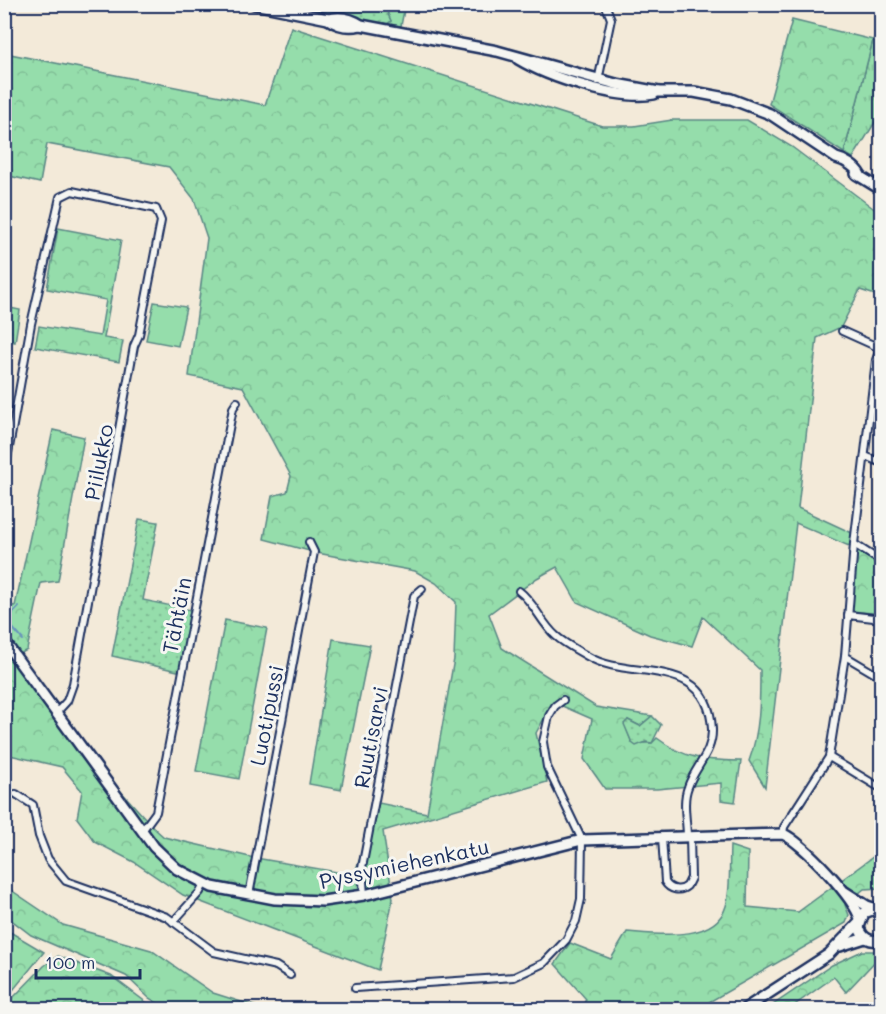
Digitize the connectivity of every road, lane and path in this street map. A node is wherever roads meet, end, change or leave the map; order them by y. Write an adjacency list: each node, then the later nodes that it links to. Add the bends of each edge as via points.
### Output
1 (254, 4): 3 (street, via 328,19 354,20 361,25 515,57 546,74)
2 (609, 6): 3 (street, via 611,19)
3 (597, 84): 4 (street, via 626,94 694,92 745,103 770,114)
4 (882, 190)
5 (842, 331): 6 (street)
6 (881, 349): 8 (street, via 876,360)
7 (237, 402): 26 (street, Tähtäin, via 156,812)
8 (865, 456): 9 (street); 12 (street)
9 (882, 463)
10 (4, 476): 22 (street, Piilukko, via 31,324 60,197 72,191 151,206 160,213 161,221 140,335 134,346 73,684 67,701)
11 (309, 542): 33 (street, Luotipussi, via 314,552)
12 (854, 544): 13 (street); 16 (street)
13 (882, 562)
14 (422, 589): 34 (street, Ruutisarvi, via 414,596 362,868)
15 (519, 591): 29 (street, via 556,636 589,657 609,665 671,674 685,680 700,696 709,713 711,741 687,789)
16 (848, 615): 17 (street); 19 (street)
17 (882, 619)
18 (4, 641): 22 (street, Pyssymiehenkatu)
19 (844, 656): 20 (street); 23 (street)
20 (882, 678)
21 (563, 700): 30 (street, via 549,716 543,750 547,767)
22 (56, 712): 26 (street, Pyssymiehenkatu)
23 (829, 757): 24 (street); 27 (street)
24 (882, 789)
25 (16, 794): 36 (street, via 33,805 48,860 66,881)
26 (142, 831): 31 (street, Pyssymiehenkatu, via 177,869)
27 (783, 834): 29 (street, Pyssymiehenkatu); 32 (street, via 795,841)
28 (662, 837): 29 (street, Pyssymiehenkatu); 29 (street, via 664,882 677,890 690,882); 30 (street, Pyssymiehenkatu)
29 (688, 837)
30 (582, 840): 34 (street, Pyssymiehenkatu); 42 (street, via 579,911 566,940 544,963 525,974 499,979)
31 (204, 884): 33 (street, Pyssymiehenkatu); 36 (street)
32 (845, 892): 35 (street); 37 (street, via 858,912)
33 (249, 895): 34 (street, Pyssymiehenkatu, via 311,901)
34 (364, 895)
35 (878, 910): 37 (street, via 864,913)
36 (173, 922): 41 (street, via 214,952 276,966)
37 (859, 922): 38 (street); 40 (street)
38 (865, 938): 39 (street); 40 (street)
39 (882, 939)
40 (840, 946): 43 (street)
41 (290, 975)
42 (355, 988)
43 (743, 1010)

